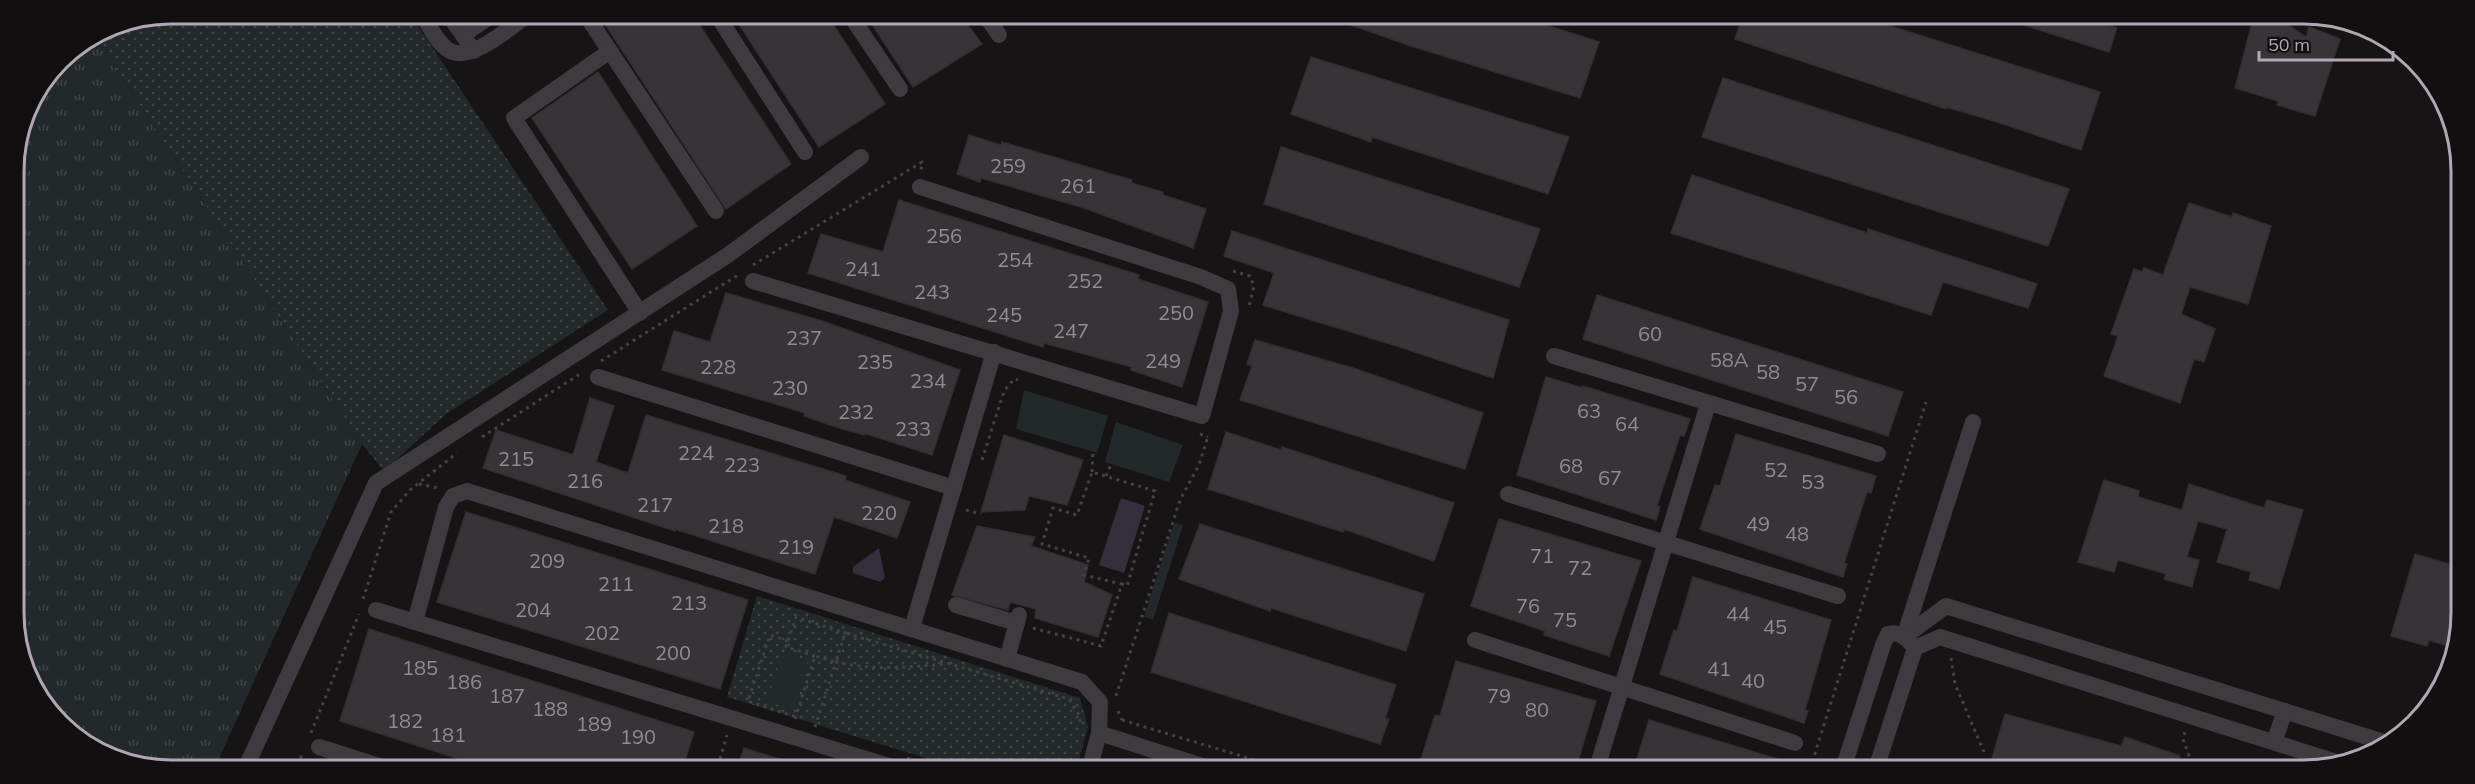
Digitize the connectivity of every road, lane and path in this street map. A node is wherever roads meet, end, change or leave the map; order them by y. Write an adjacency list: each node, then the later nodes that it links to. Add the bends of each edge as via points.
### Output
1 (429, 24): 11 (street, via 446,48 462,55)
2 (455, 24): 9 (street)
3 (479, 24): 9 (street)
4 (514, 24): 11 (street)
5 (592, 24): 12 (street)
6 (723, 24): 14 (street)
7 (856, 24): 13 (street)
8 (991, 24): 10 (street)
9 (463, 35): 11 (street)
10 (999, 35)
11 (474, 51)
12 (610, 51): 17 (street); 19 (street, via 514,118)
13 (900, 89)
14 (805, 152)
15 (861, 157): 19 (street, via 729,255)
16 (920, 187): 20 (street, via 1228,289 1231,311 1202,416); 28 (path, via 922,162)
17 (716, 210)
18 (753, 281): 20 (street)
19 (640, 313): 76 (street, via 376,483)
20 (994, 352): 36 (street)
21 (1554, 356): 25 (street)
22 (598, 377): 36 (street)
23 (1024, 382): 32 (path, via 1014,379 1004,391)
24 (1926, 402): 85 (path)
25 (1708, 404): 31 (street); 42 (street)
26 (1973, 422): 53 (street)
27 (1197, 433): 60 (path, via 1208,436 1199,465 1180,500)
28 (476, 441)
29 (466, 447): 72 (path, via 410,490 391,512)
30 (1093, 452): 34 (path)
31 (1878, 454)
32 (980, 464)
33 (1111, 464): 35 (path)
34 (1092, 472): 35 (path); 43 (path, via 1077,515 1053,508 1042,544 1089,558 1084,575)
35 (1106, 476): 43 (path, via 1155,490 1127,586)
36 (954, 488): 49 (street)
37 (1508, 494): 42 (street)
38 (968, 503): 39 (path)
39 (966, 510): 40 (path); 41 (path)
40 (981, 514)
41 (963, 520)
42 (1667, 544): 44 (street); 59 (street)
43 (1122, 584): 47 (path, via 1101,646)
44 (1838, 596)
45 (956, 605): 47 (street)
46 (376, 610): 48 (street)
47 (1018, 619): 56 (street)
48 (415, 622): 49 (street, via 446,507 453,496 466,491); 64 (street)
49 (912, 628): 56 (street)
50 (845, 633): 52 (path, via 796,617); 57 (path); 58 (path)
51 (1475, 640): 59 (street)
52 (788, 641): 55 (path, via 786,647); 63 (path, via 770,635 748,701)
53 (1910, 642): 54 (street, via 1940,637); 61 (street, via 1946,606); 86 (street, via 1895,633 1888,634); 87 (street)
54 (1957, 642): 62 (street); 74 (path, via 1950,661 1955,684)
55 (814, 656): 57 (path); 63 (path)
56 (1007, 659): 68 (street, via 1082,682 1100,702)
57 (836, 662): 58 (path, via 886,669); 67 (path)
58 (948, 664): 69 (path, via 1069,699 1079,715)
59 (1622, 685): 73 (street); 84 (street)
60 (1114, 702)
61 (2285, 711): 70 (street); 71 (street)
62 (2189, 716): 71 (street); 88 (path, via 2183,739)
63 (796, 717): 66 (path)
64 (732, 719): 79 (path); 80 (street)
65 (1122, 720): 83 (path)
66 (794, 725)
67 (814, 730)
68 (1099, 733): 81 (street); 82 (street)
69 (1082, 735)
70 (2377, 740)
71 (2274, 742): 75 (street)
72 (311, 743): 77 (path); 78 (street)
73 (1795, 743)
74 (1984, 752)
75 (2324, 758)
76 (249, 760)
77 (300, 760)
78 (361, 760)
79 (720, 760)
80 (890, 760)
81 (1092, 760)
82 (1184, 760)
83 (1254, 760)
84 (1599, 760)
85 (1813, 760)
86 (1851, 760)
87 (1878, 760)
88 (2190, 760)

